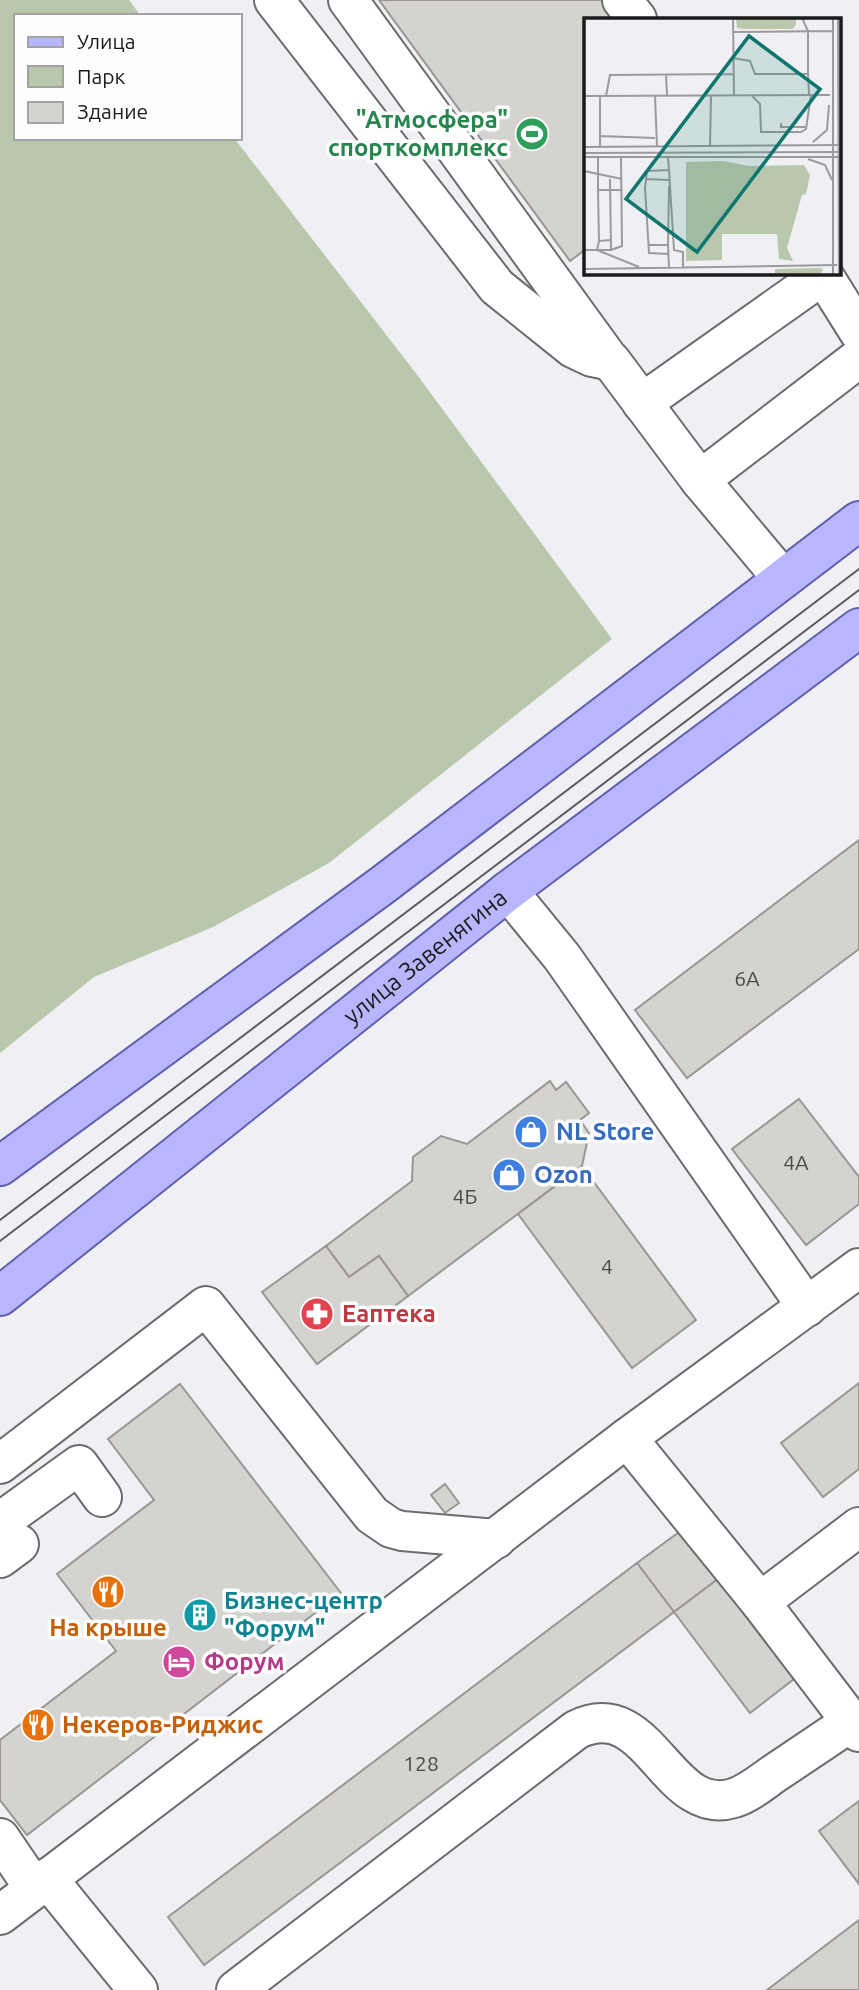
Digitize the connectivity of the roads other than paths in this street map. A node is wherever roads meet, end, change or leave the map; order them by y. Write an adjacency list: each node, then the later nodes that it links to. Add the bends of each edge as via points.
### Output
1 (274, 0): 9 (lane, via 497,287 573,348)
2 (348, 0): 9 (lane)
3 (622, 0): 4 (lane)
4 (636, 18)
5 (821, 275): 10 (lane)
6 (823, 275): 7 (lane)
7 (859, 332)
8 (859, 358): 11 (lane)
9 (611, 361): 10 (lane)
10 (642, 403): 11 (lane)
11 (700, 480): 13 (lane)
12 (859, 521): 13 (main road)
13 (783, 579): 16 (main road, via 384,884)
14 (859, 628): 15 (main road, улица Завенягина)
15 (508, 891): 18 (main road, улица Завенягина); 19 (lane, via 562,957)
16 (0, 1166)
17 (859, 1268): 19 (lane)
18 (0, 1296)
19 (807, 1307): 20 (lane)
20 (627, 1438): 24 (lane); 26 (lane)
21 (0, 1464): 24 (lane, via 206,1306 380,1522 402,1531)
22 (102, 1497): 25 (lane, via 79,1465)
23 (859, 1527): 26 (lane)
24 (496, 1539): 29 (lane)
25 (6, 1541)
26 (760, 1602): 27 (lane)
27 (855, 1727): 32 (lane, via 751,1789 732,1798 711,1799 691,1792 621,1725 590,1723)
28 (0, 1838): 29 (lane)
29 (41, 1883): 30 (lane); 31 (lane)
30 (0, 1915)
31 (138, 1990)
32 (236, 1990)

